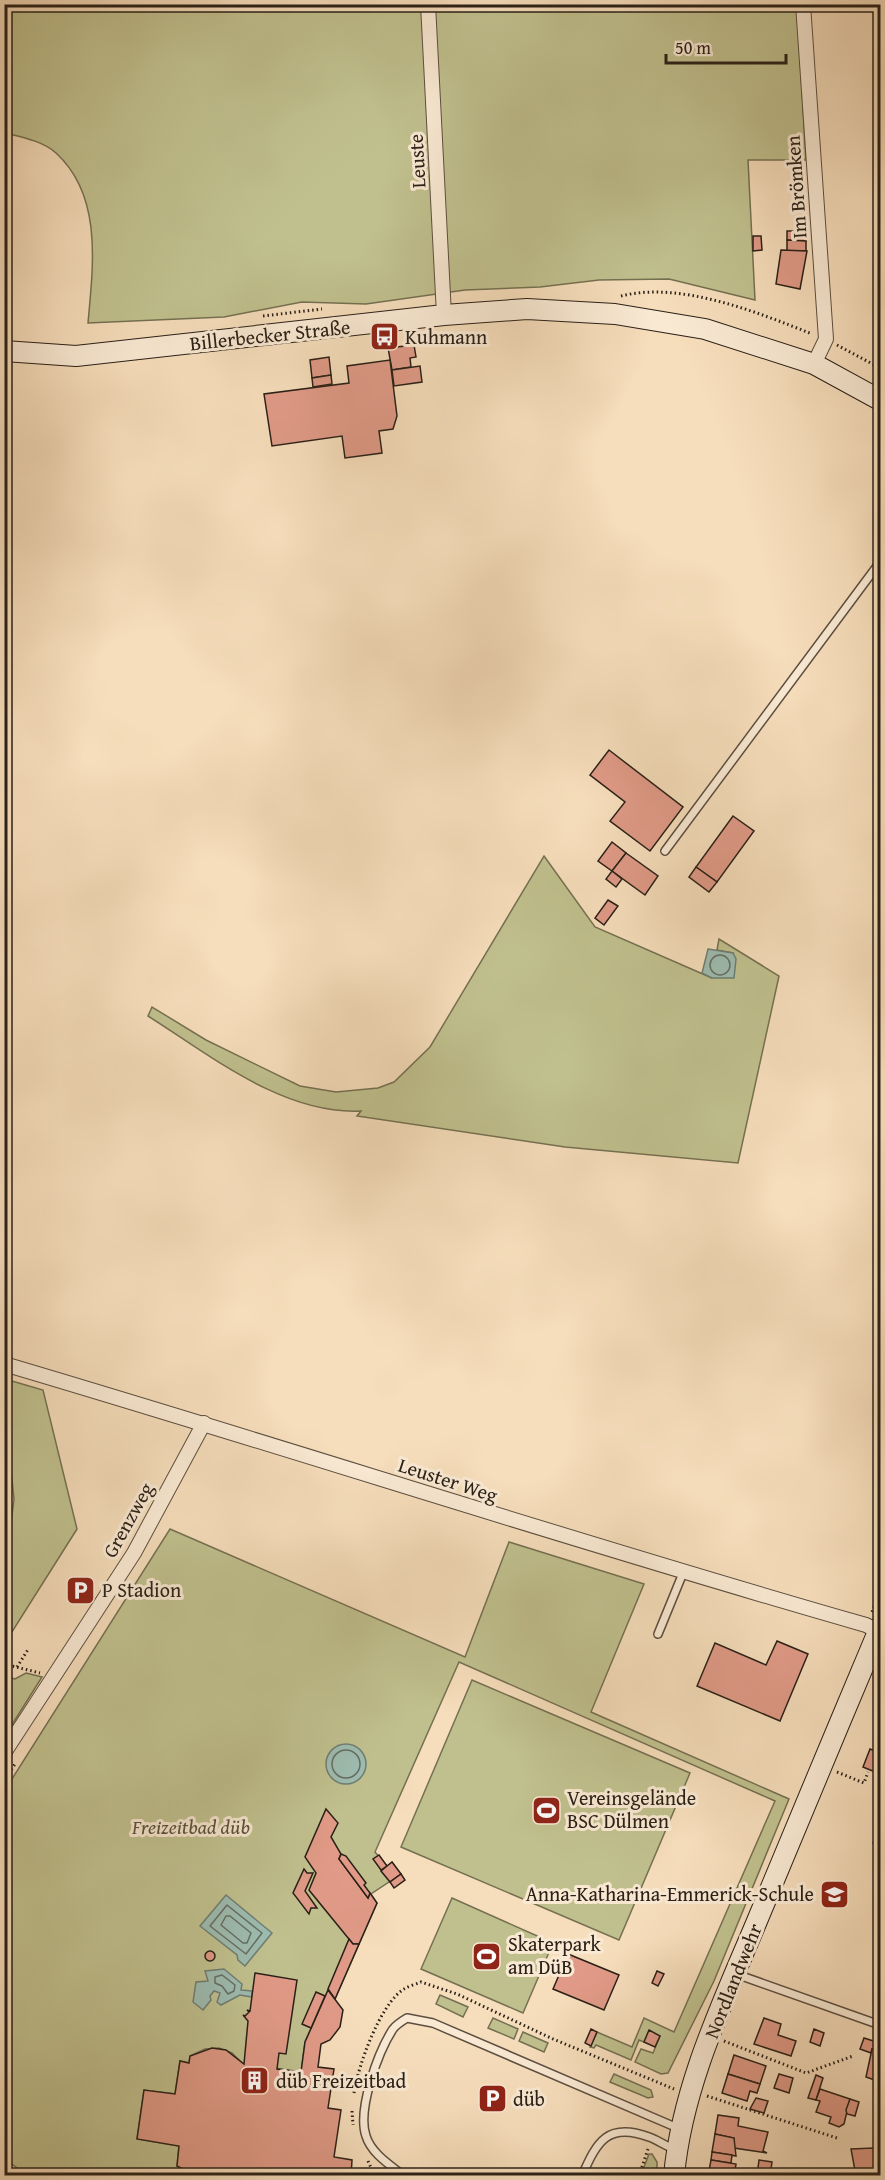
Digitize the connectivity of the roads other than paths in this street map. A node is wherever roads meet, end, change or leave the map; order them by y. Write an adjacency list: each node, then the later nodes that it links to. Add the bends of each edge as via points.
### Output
1 (428, 4): 3 (street, Leuste)
2 (803, 4): 5 (street, Im Brömken, via 826,339)
3 (444, 315): 4 (main road, Billerbecker Straße, via 76,356); 5 (main road, Billerbecker Straße, via 527,309 615,314 705,329)
4 (4, 351)
5 (814, 364): 6 (main road, Billerbecker Straße)
6 (880, 400)
7 (880, 562): 8 (lane)
8 (666, 851)
9 (4, 1364): 10 (street, Leuster Weg)
10 (204, 1423): 11 (street, Leuster Weg); 14 (street, Grenzweg, via 134,1553)
11 (683, 1573): 12 (street, Leuster Weg); 13 (lane)
12 (877, 1629): 15 (main road, Nordlandwehr)
13 (658, 1634)
14 (4, 1754)
15 (734, 1974): 16 (lane); 17 (main road, Nordlandwehr)
16 (880, 2025)
17 (680, 2128): 18 (main road, Nordlandwehr); 19 (lane, via 433,2023 407,2018 393,2028 368,2087 362,2118 366,2137 375,2152)
18 (676, 2149): 20 (lane, via 631,2131 605,2136 594,2147); 21 (main road, Nordlandwehr)
19 (404, 2175)
20 (582, 2175)
21 (674, 2175)

